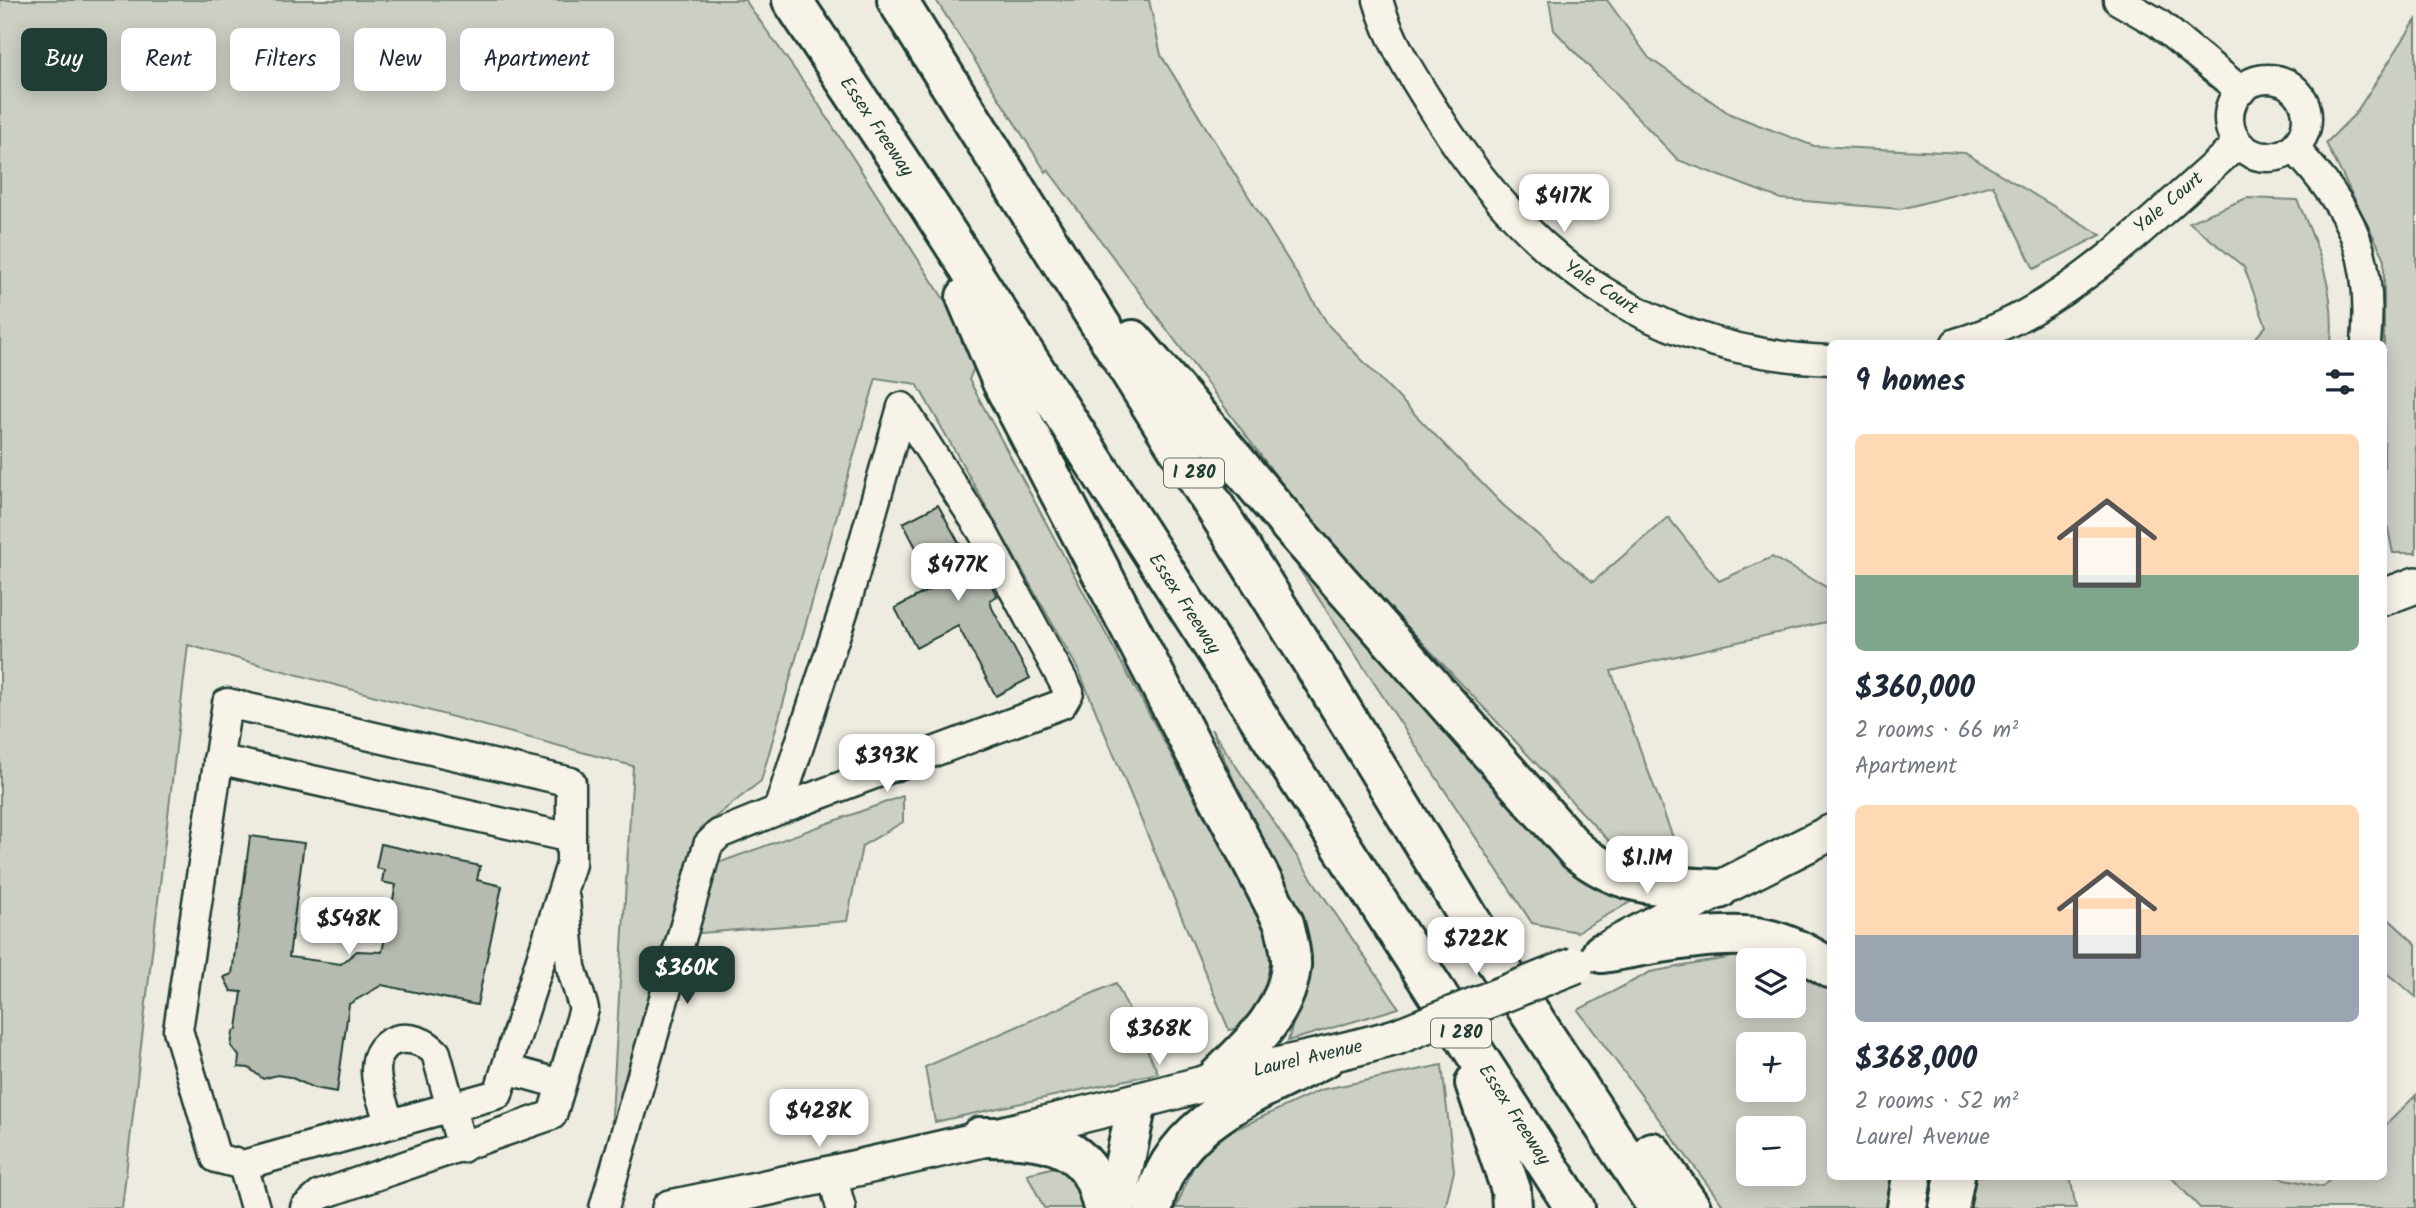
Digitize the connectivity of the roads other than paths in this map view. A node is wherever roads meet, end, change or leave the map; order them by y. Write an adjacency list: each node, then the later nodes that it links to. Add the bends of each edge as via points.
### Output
1 (792, 0): 8 (highway, Essex Freeway / I 280)
2 (897, 0): 9 (highway, I 280)
3 (1378, 0): 12 (street, Yale Court, via 1406,67 1459,150 1516,221 1558,260 1623,305 1696,337 1751,352)
4 (2118, 0): 5 (street, via 2158,23)
5 (2241, 91): 6 (street, via 2231,106 2229,122); 7 (street, via 2268,79 2297,92 2307,114 2302,138)
6 (2238, 144): 7 (street, via 2256,156 2268,157); 10 (street, Yale Court, via 2070,288 2018,320)
7 (2294, 148): 11 (street, via 2334,197 2362,249)
8 (928, 204): 20 (highway, Essex Freeway / I 280); 25 (highway, via 1002,382 1284,923 1292,963 1286,990 1269,1026)
9 (1051, 245): 17 (highway, I 280); 19 (highway, via 1577,850 1608,873 1630,881)
10 (1964, 340)
11 (2366, 340)
12 (1827, 360)
13 (218, 759): 16 (street); 16 (street, via 227,703 570,782); 32 (street, via 178,1030 216,1158)
14 (778, 810): 14 (street, via 1062,704 1069,692 982,531 902,407 848,597); 38 (street, via 719,834 708,845)
15 (1827, 835): 19 (main road, Laurel Avenue)
16 (571, 838): 18 (street, via 571,864)
17 (1432, 859): 46 (highway, I 280); 47 (highway, via 1499,939)
18 (564, 887): 24 (street); 26 (street, via 571,967 584,1009)
19 (1719, 889): 21 (main road, Laurel Avenue)
20 (1402, 943): 44 (highway, via 1482,1096); 45 (highway, Essex Freeway / I 280)
21 (1589, 959): 22 (highway, via 1707,938 1761,938 1804,952); 23 (main road, Laurel Avenue, bridge, via 1396,1037)
22 (1827, 966)
23 (1326, 1057): 25 (main road, Laurel Avenue); 43 (highway, via 1224,1109 1191,1134 1163,1174)
24 (506, 1069): 26 (street); 28 (street, via 498,1094)
25 (1214, 1081): 27 (main road, Laurel Avenue)
26 (561, 1084): 31 (street, via 552,1115)
27 (1137, 1103): 30 (main road, Laurel Avenue); 42 (highway)
28 (449, 1108): 29 (street); 29 (street, via 436,1053 427,1043 398,1038 385,1046 376,1062 375,1074); 31 (street)
29 (390, 1124): 32 (street)
30 (980, 1137): 33 (main road, Laurel Avenue); 41 (highway, via 1027,1136 1063,1148 1092,1173)
31 (462, 1148): 37 (street, via 320,1195)
32 (243, 1165): 36 (street)
33 (832, 1175): 39 (main road, Laurel Avenue); 40 (street)
34 (1911, 1180): 48 (highway)
35 (1954, 1180): 49 (highway)
36 (255, 1208)
37 (305, 1208)
38 (604, 1208)
39 (670, 1208)
40 (841, 1208)
41 (1103, 1208)
42 (1115, 1208)
43 (1153, 1208)
44 (1512, 1208)
45 (1575, 1208)
46 (1658, 1208)
47 (1691, 1208)
48 (1907, 1208)
49 (1949, 1208)

